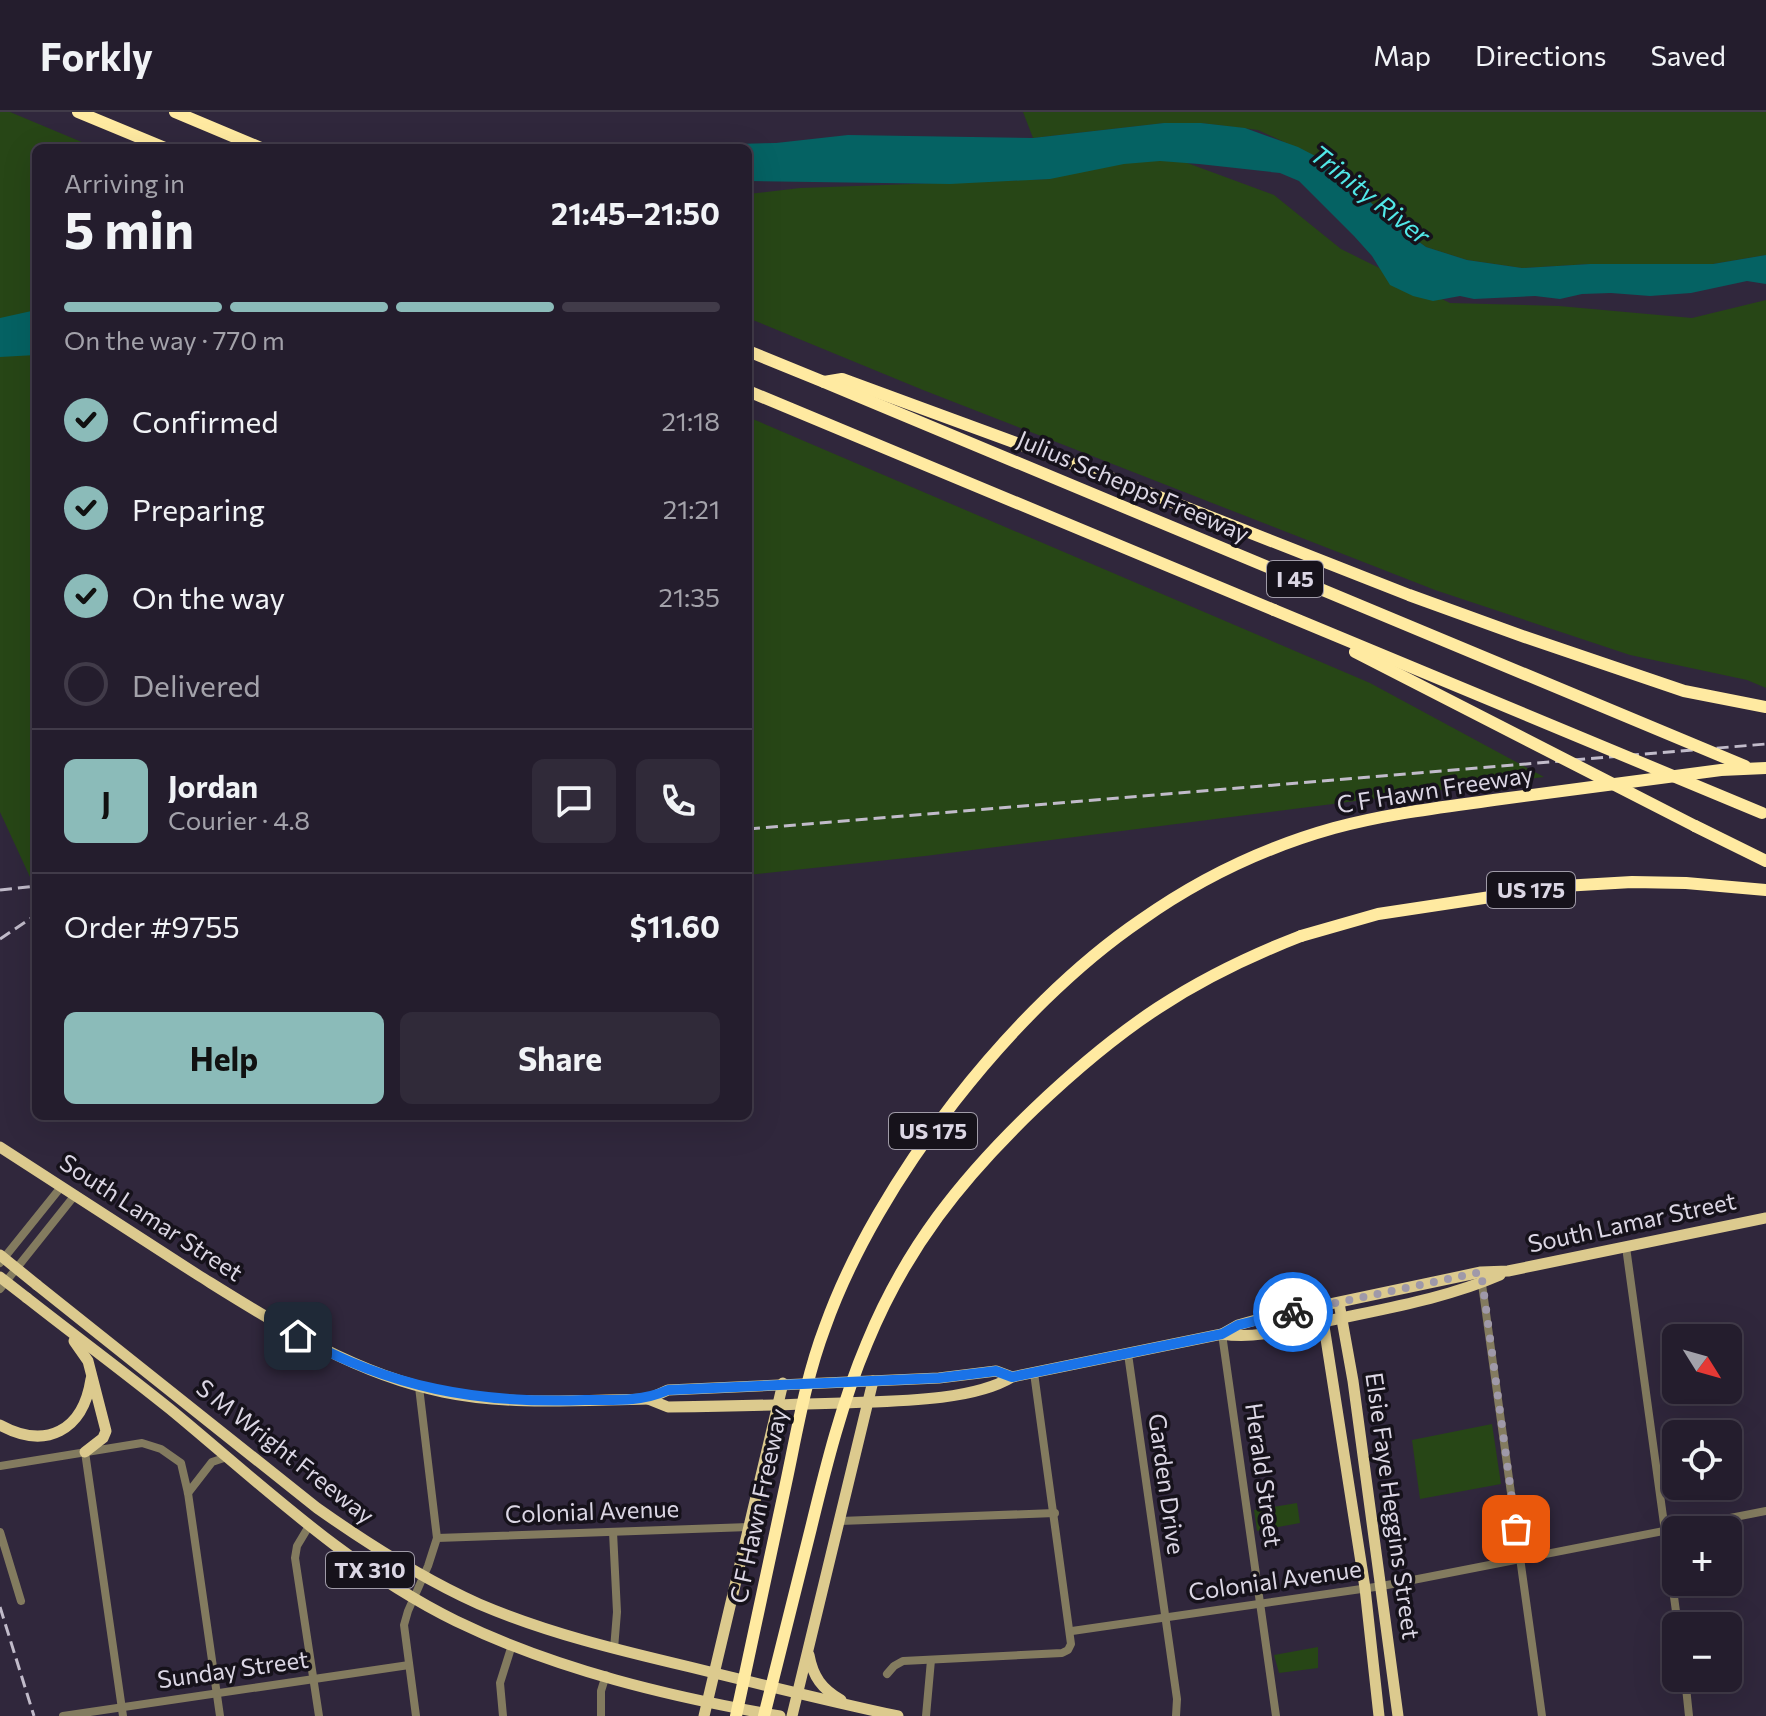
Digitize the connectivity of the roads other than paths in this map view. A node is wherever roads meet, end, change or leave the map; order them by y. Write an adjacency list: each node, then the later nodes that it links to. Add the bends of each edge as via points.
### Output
1 (78, 112): 3 (highway)
2 (175, 112): 4 (highway)
3 (155, 144)
4 (251, 144)
5 (752, 353): 6 (highway, Julius Schepps Freeway / I 45)
6 (824, 382): 9 (highway, via 842,379 1011,440 1409,595 1622,671 1684,691); 11 (highway, Julius Schepps Freeway / I 45, bridge)
7 (752, 393): 8 (highway, I 45)
8 (1274, 610): 12 (highway, I 45, bridge); 13 (highway, bridge)
9 (1766, 707)
10 (1766, 768): 90 (highway, C F Hawn Freeway / US 175, bridge, via 1429,809 1333,828 1254,857 1196,886 1122,933 1065,982 1000,1049 928,1137 872,1223 841,1286 811,1369)
11 (1766, 775)
12 (1766, 815)
13 (1766, 861)
14 (1766, 890): 91 (highway, US 175, bridge, via 1686,883 1563,886 1378,914 1234,963 1103,1046 981,1162 928,1228 878,1317 838,1425)
15 (0, 1147): 16 (main road, South Lamar Street)
16 (61, 1187): 17 (main road, South Lamar Street); 21 (street)
17 (75, 1195): 24 (street); 37 (main road, South Lamar Street, via 318,1347)
18 (1766, 1218): 19 (main road, South Lamar Street)
19 (1626, 1247): 23 (main road, South Lamar Street); 50 (street)
20 (0, 1255): 60 (main road, S M Wright Freeway / TX 310, bridge, via 317,1508)
21 (0, 1263)
22 (0, 1277): 25 (main road, S M Wright Freeway / TX 310, bridge)
23 (1482, 1278): 26 (main road, South Lamar Street); 28 (main road, South Lamar Street, via 1443,1295); 59 (street)
24 (0, 1289)
25 (27, 1298): 33 (main road, via 82,1349); 45 (main road, S M Wright Freeway / TX 310)
26 (1339, 1303): 27 (main road, South Lamar Street); 28 (main road, Elsie Faye Heggins Street)
27 (1321, 1307): 29 (main road, Elsie Faye Heggins Street); 30 (main road, South Lamar Street, via 1238,1325)
28 (1342, 1317): 29 (main road, South Lamar Street); 42 (main road, Elsie Faye Heggins Street)
29 (1324, 1321): 30 (main road, South Lamar Street, via 1240,1337); 44 (main road, Elsie Faye Heggins Street)
30 (1222, 1334): 31 (main road, South Lamar Street); 65 (street, Herald Street)
31 (1128, 1354): 32 (main road, South Lamar Street); 66 (street, Garden Drive)
32 (1034, 1373): 34 (main road, South Lamar Street); 49 (street)
33 (92, 1374): 41 (main road, via 81,1412 70,1425 50,1436 25,1437); 43 (main road, via 106,1431)
34 (1012, 1377): 35 (main road, South Lamar Street, via 996,1371); 39 (main road, South Lamar Street, via 998,1386)
35 (873, 1381): 36 (main road, South Lamar Street); 39 (main road)
36 (783, 1383): 38 (main road, South Lamar Street, via 668,1390); 40 (main road, C F Hawn Freeway)
37 (419, 1387): 38 (main road, South Lamar Street, via 493,1399); 58 (street)
38 (648, 1399): 40 (main road, South Lamar Street, via 668,1407)
39 (868, 1402): 40 (main road, South Lamar Street); 52 (main road)
40 (778, 1405): 54 (main road, C F Hawn Freeway)
41 (0, 1425)
42 (1363, 1450): 44 (main road); 61 (main road, Elsie Faye Heggins Street)
43 (85, 1452): 46 (street); 47 (street, via 131,1443 153,1445 181,1463); 82 (street)
44 (1345, 1452): 62 (main road, Elsie Faye Heggins Street)
45 (227, 1457): 47 (street, via 212,1462); 53 (main road, S M Wright Freeway / TX 310)
46 (0, 1466)
47 (188, 1493): 77 (street)
48 (1766, 1511): 51 (street, Colonial Avenue)
49 (1055, 1513): 52 (street); 67 (street)
50 (1664, 1516)
51 (1742, 1516)
52 (840, 1521): 70 (main road)
53 (309, 1526): 63 (main road, S M Wright Freeway / TX 310); 76 (street, via 295,1558)
54 (749, 1527): 56 (street, Colonial Avenue); 73 (main road, C F Hawn Freeway)
55 (0, 1532): 64 (street)
56 (613, 1532): 58 (street, Colonial Avenue); 69 (street)
57 (1662, 1533): 59 (street, Colonial Avenue)
58 (437, 1538): 60 (street)
59 (1521, 1560): 61 (street, Colonial Avenue); 100 (street)
60 (423, 1576): 63 (street); 69 (main road, S M Wright Freeway / TX 310, via 519,1620)
61 (1382, 1586): 62 (street, Colonial Avenue); 99 (main road, Elsie Faye Heggins Street)
62 (1365, 1588): 65 (street, Colonial Avenue); 98 (main road, Elsie Faye Heggins Street)
63 (414, 1598): 68 (main road, S M Wright Freeway / TX 310); 72 (street, via 404,1625)
64 (21, 1601)
65 (1261, 1603): 66 (street, Colonial Avenue); 97 (street, Herald Street)
66 (1165, 1618): 67 (street, Colonial Avenue); 96 (street, Garden Drive)
67 (1072, 1631): 71 (street, via 1071,1644 1062,1653)
68 (512, 1645): 75 (main road, S M Wright Freeway / TX 310); 87 (street, via 500,1683)
69 (614, 1649): 73 (main road, S M Wright Freeway / TX 310)
70 (808, 1651): 79 (main road); 81 (main road, via 816,1679)
71 (931, 1660): 74 (street, via 903,1661); 95 (street)
72 (409, 1665): 76 (street, Sunday Street); 86 (street)
73 (714, 1673): 79 (main road, S M Wright Freeway / TX 310); 80 (main road, C F Hawn Freeway)
74 (887, 1674)
75 (606, 1675): 80 (main road, S M Wright Freeway / TX 310); 88 (street)
76 (313, 1679): 77 (street, Sunday Street); 85 (street)
77 (216, 1692): 82 (street, Sunday Street); 84 (street)
78 (1686, 1692): 101 (street)
79 (798, 1694): 81 (main road, S M Wright Freeway / TX 310); 93 (main road)
80 (707, 1703): 89 (main road, C F Hawn Freeway); 92 (main road, S M Wright Freeway / TX 310)
81 (852, 1706): 94 (main road, S M Wright Freeway / TX 310)
82 (122, 1711): 83 (street, Sunday Street)
83 (63, 1716)
84 (220, 1716)
85 (319, 1716)
86 (416, 1716)
87 (503, 1716)
88 (601, 1716)
89 (704, 1716)
90 (736, 1716)
91 (764, 1716)
92 (780, 1716)
93 (792, 1716)
94 (898, 1716)
95 (926, 1716)
96 (1176, 1716)
97 (1276, 1716)
98 (1379, 1716)
99 (1398, 1716)
100 (1542, 1716)
101 (1689, 1716)

